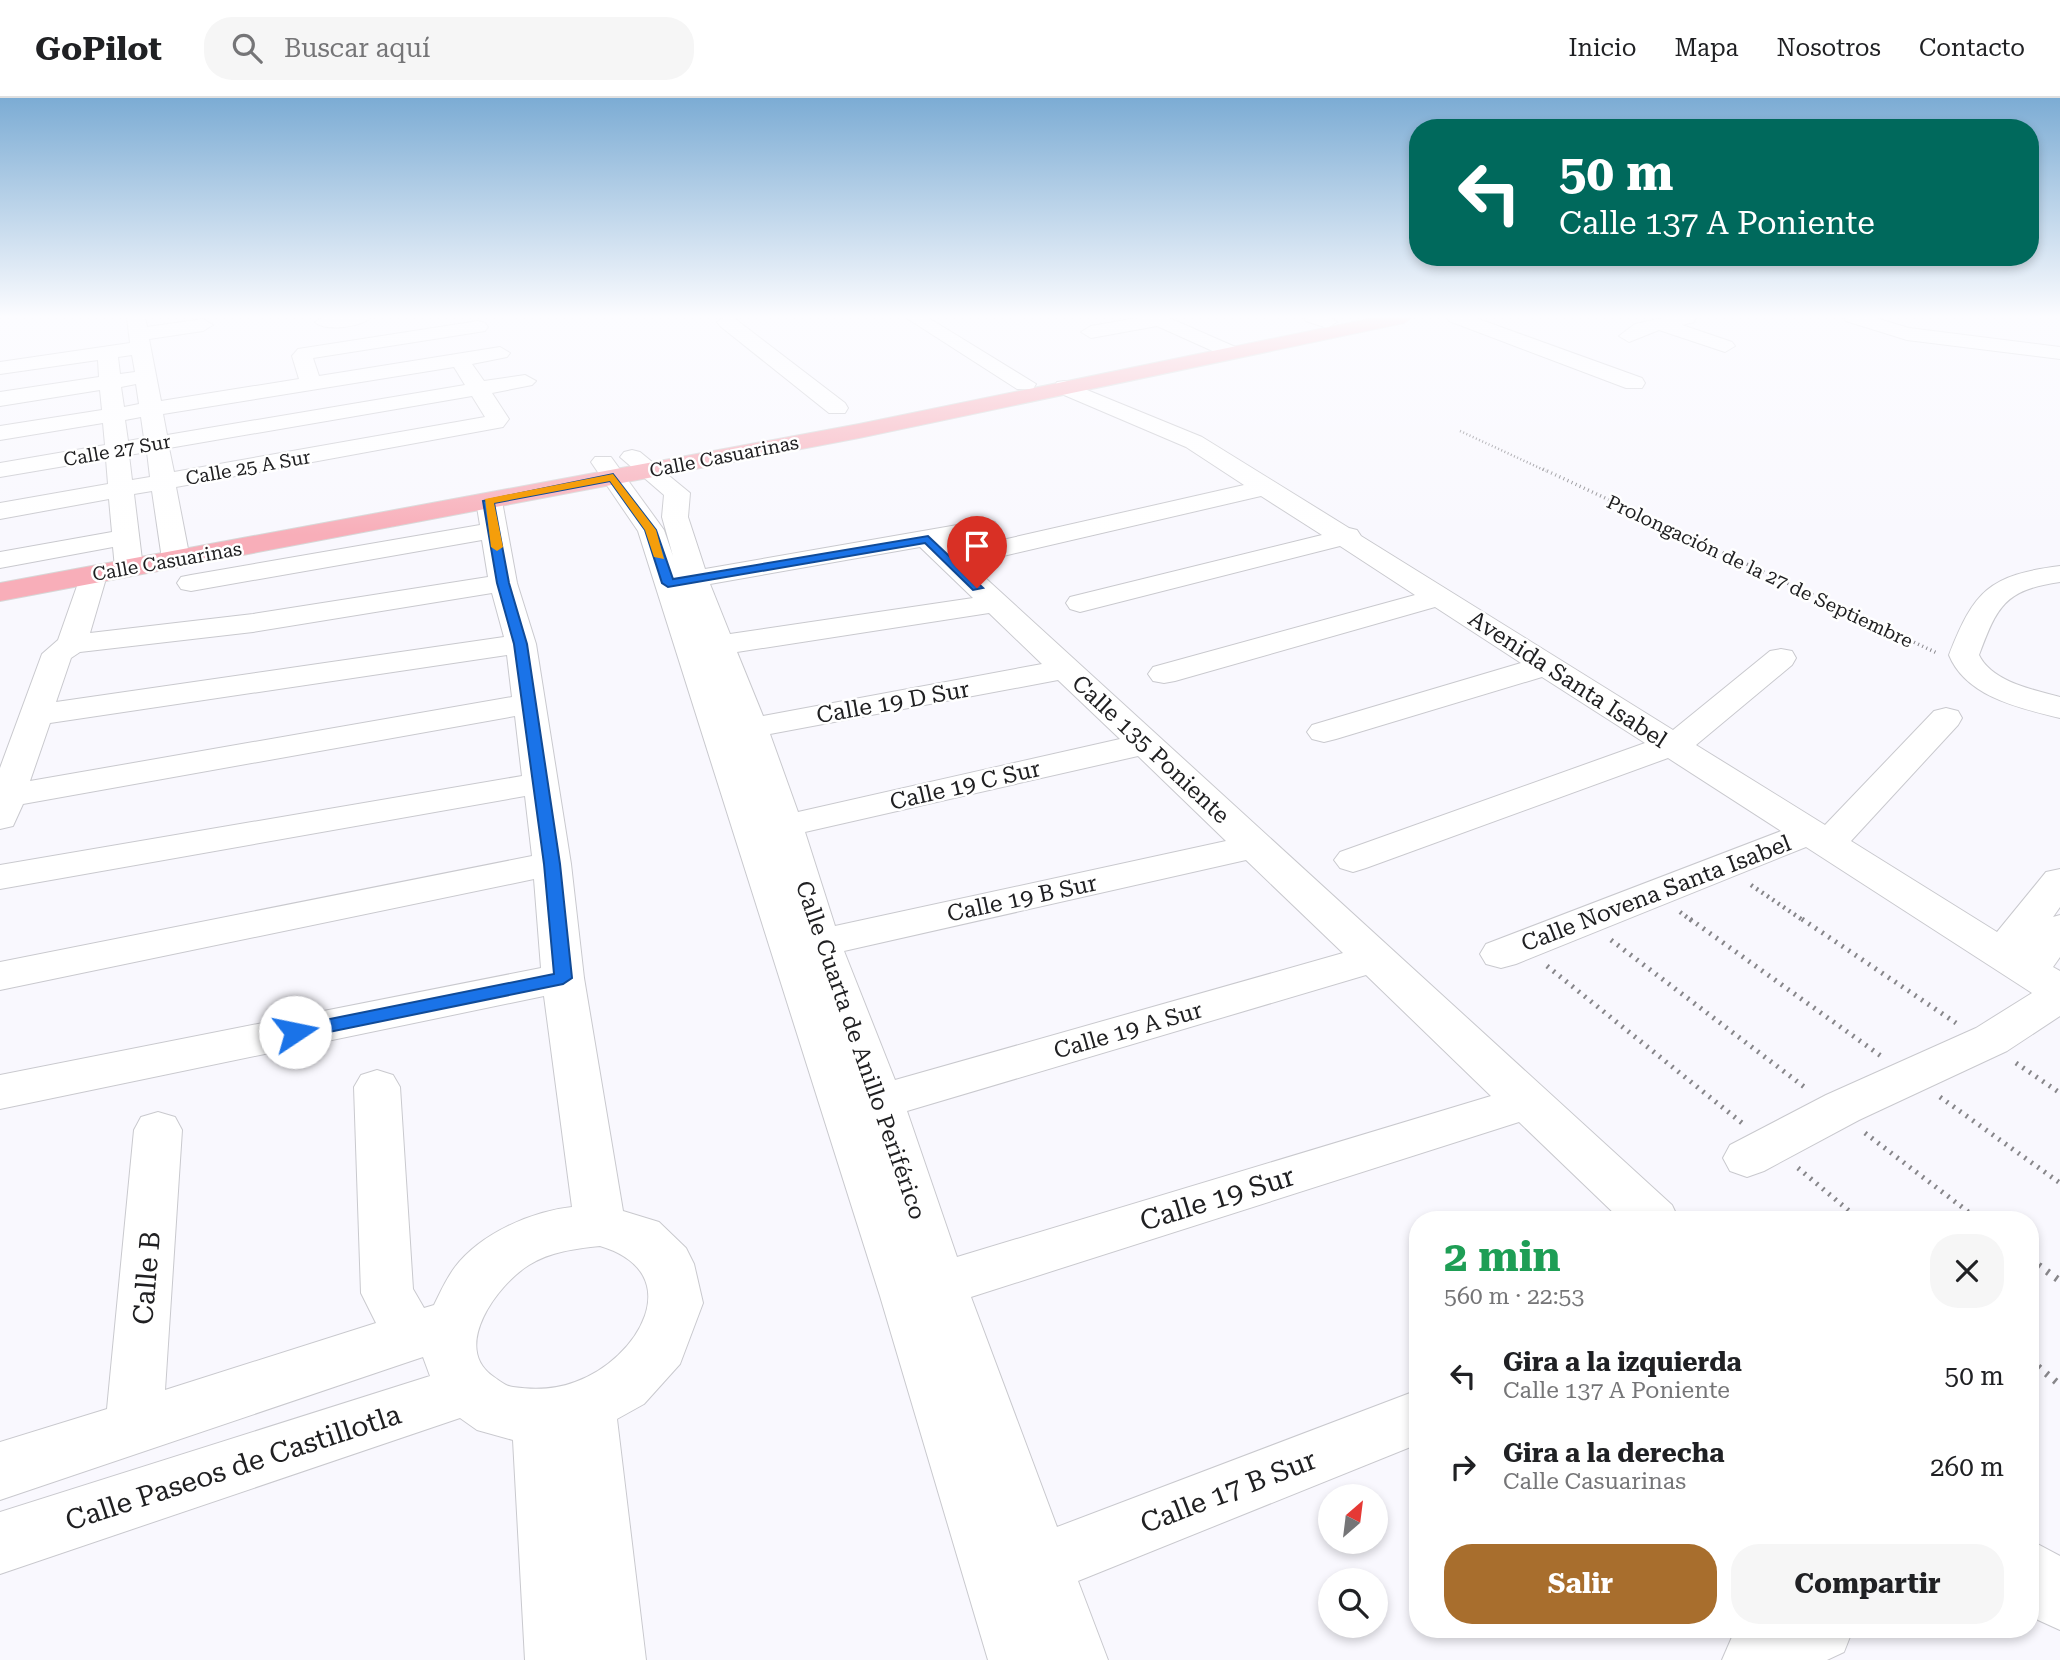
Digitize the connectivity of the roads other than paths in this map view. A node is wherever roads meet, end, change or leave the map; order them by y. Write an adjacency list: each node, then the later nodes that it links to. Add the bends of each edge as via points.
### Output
1 (56, 390): 11 (street)
2 (111, 390): 14 (street)
3 (150, 390): 12 (street)
4 (267, 390): 12 (street)
5 (473, 390): 16 (street, Calle 27 Sur)
6 (479, 390): 20 (street, Calle 25 A Sur, via 498,419 495,422)
7 (815, 390): 13 (street)
8 (1001, 390): 19 (main road, Calle Casuarinas)
9 (1052, 390): 19 (main road, Calle Casuarinas)
10 (1072, 390): 21 (street, Avenida Santa Isabel, via 1178,433)
11 (0, 398)
12 (153, 408): 14 (street); 16 (street)
13 (838, 408)
14 (114, 414): 15 (street); 17 (street)
15 (0, 433)
16 (158, 443): 17 (street, Calle 27 Sur); 20 (street)
17 (117, 450): 18 (street, Calle 27 Sur); 22 (street)
18 (0, 470)
19 (636, 481): 24 (main road, Calle Casuarinas); 27 (main road, Calle Casuarinas); 33 (street, Calle Cuarta de Anillo Periférico, via 651,530)
20 (164, 482): 22 (street, Calle 25 A Sur); 27 (street)
21 (1266, 488): 25 (street, Avenida Santa Isabel); 26 (street, via 993,538)
22 (121, 490): 23 (street, Calle 25 A Sur); 28 (street)
23 (0, 512)
24 (491, 515): 27 (main road, Calle Casuarinas); 34 (street); 35 (street)
25 (1348, 536): 37 (street, Avenida Santa Isabel); 38 (street)
26 (928, 539): 33 (street); 39 (street, Calle 135 Poniente)
27 (174, 550): 28 (main road, Calle Casuarinas)
28 (128, 551): 29 (street); 30 (main road, Calle Casuarinas); 32 (main road, Calle Casuarinas)
29 (0, 560)
30 (0, 574)
31 (2060, 574): 48 (street, via 2000,593 1978,617 1965,655 1970,668 2003,689)
32 (93, 575): 36 (main road, Calle Casuarinas); 40 (street)
33 (681, 581): 42 (street, Calle Cuarta de Anillo Periférico); 51 (street, Calle Cuarta de Anillo Periférico)
34 (191, 583)
35 (503, 583): 40 (street, via 253,623); 41 (street)
36 (0, 592)
37 (1440, 597): 44 (street, Avenida Santa Isabel); 46 (street)
38 (1080, 603)
39 (993, 604): 42 (street); 45 (street, Calle 135 Poniente)
40 (72, 643): 49 (street, via 57,654)
41 (521, 644): 47 (street); 49 (street)
42 (720, 645): 51 (street, Calle Cuarta de Anillo Periférico)
43 (1781, 658): 54 (street, via 1696,731)
44 (1545, 666): 52 (street); 54 (street, Avenida Santa Isabel)
45 (1067, 669): 51 (street, Calle 19 D Sur); 53 (street, Calle 135 Poniente)
46 (1164, 674)
47 (530, 704): 55 (street); 56 (street)
48 (2060, 708)
49 (36, 715): 56 (street)
50 (1946, 718): 58 (street)
51 (735, 731): 57 (street, Calle Cuarta de Anillo Periférico); 65 (street, Calle Cuarta de Anillo Periférico)
52 (1324, 732)
53 (1145, 744): 57 (street, Calle 19 C Sur); 59 (street, Calle 135 Poniente)
54 (1671, 745): 58 (street, Avenida Santa Isabel); 60 (street)
55 (541, 783): 61 (street); 62 (street)
56 (4, 807)
57 (785, 826): 65 (street, Calle Cuarta de Anillo Periférico)
58 (1828, 834): 66 (street, Calle Novena Santa Isabel, via 1722,865); 69 (street, Avenida Santa Isabel)
59 (1255, 846): 65 (street, Calle 19 B Sur); 67 (street, Calle 135 Poniente)
60 (1353, 860)
61 (552, 864): 68 (street); 70 (street)
62 (0, 877)
63 (2060, 881): 69 (street)
64 (2060, 928): 69 (street)
65 (804, 946): 73 (street, Calle Cuarta de Anillo Periférico); 79 (street, Calle Cuarta de Anillo Periférico)
66 (1512, 950)
67 (1375, 958): 73 (street, Calle 19 A Sur); 74 (street, Calle 135 Poniente)
68 (0, 976)
69 (2037, 977): 76 (street, via 2046,1006)
70 (563, 978): 72 (street); 78 (street)
71 (377, 1087): 80 (street, via 387,1293)
72 (0, 1092)
73 (880, 1102): 79 (street, Calle Cuarta de Anillo Periférico, via 898,1148)
74 (1528, 1102): 77 (street, Calle 135 Poniente); 79 (street, Calle 19 Sur)
75 (158, 1130): 84 (street, Calle B)
76 (1759, 1152)
77 (1644, 1211)
78 (600, 1225): 80 (street, via 554,1230 510,1250); 82 (street, via 641,1237 668,1264 676,1303 661,1347 624,1386)
79 (923, 1289): 87 (street, Calle Cuarta de Anillo Periférico); 93 (street, Calle Cuarta de Anillo Periférico)
80 (432, 1330): 81 (street); 84 (street)
81 (466, 1390): 82 (street, via 497,1411); 86 (street, Calle Paseos de Castillotla)
82 (564, 1412): 91 (street); 92 (street)
83 (1409, 1421): 87 (street, Calle 17 B Sur)
84 (134, 1427): 85 (street)
85 (0, 1471)
86 (0, 1543)
87 (1039, 1565): 94 (street, Calle Cuarta de Anillo Periférico)
88 (2039, 1579): 89 (street)
89 (2060, 1598)
90 (1802, 1638): 95 (street)
91 (558, 1660)
92 (613, 1660)
93 (1021, 1660)
94 (1075, 1660)
95 (1755, 1660)

